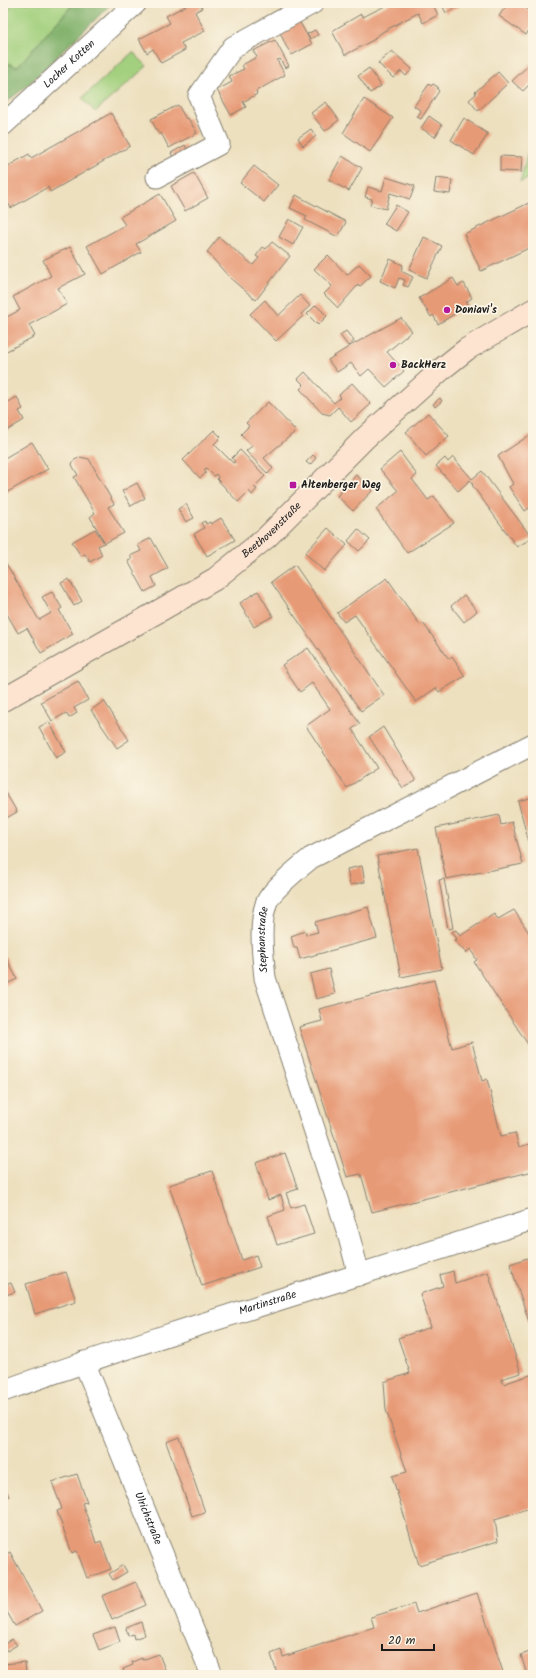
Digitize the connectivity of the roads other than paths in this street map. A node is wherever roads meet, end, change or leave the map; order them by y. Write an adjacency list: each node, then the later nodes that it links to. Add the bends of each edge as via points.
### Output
1 (136, 3): 3 (street, Locher Kotten)
2 (313, 3): 4 (street, via 233,47 199,96 219,144)
3 (3, 125)
4 (157, 178)
5 (533, 310): 6 (main road, Beethovenstraße, via 467,349 443,368 365,438 267,537 215,579)
6 (3, 700)
7 (533, 744): 9 (street, Stephanstraße, via 311,858 282,883 266,903 262,954 265,978 348,1233)
8 (533, 1219): 9 (street, Martinstraße)
9 (359, 1275): 10 (street, Martinstraße)
10 (84, 1362): 11 (street, Martinstraße); 12 (street, Ulrichstraße)
11 (3, 1391)
12 (212, 1675)

